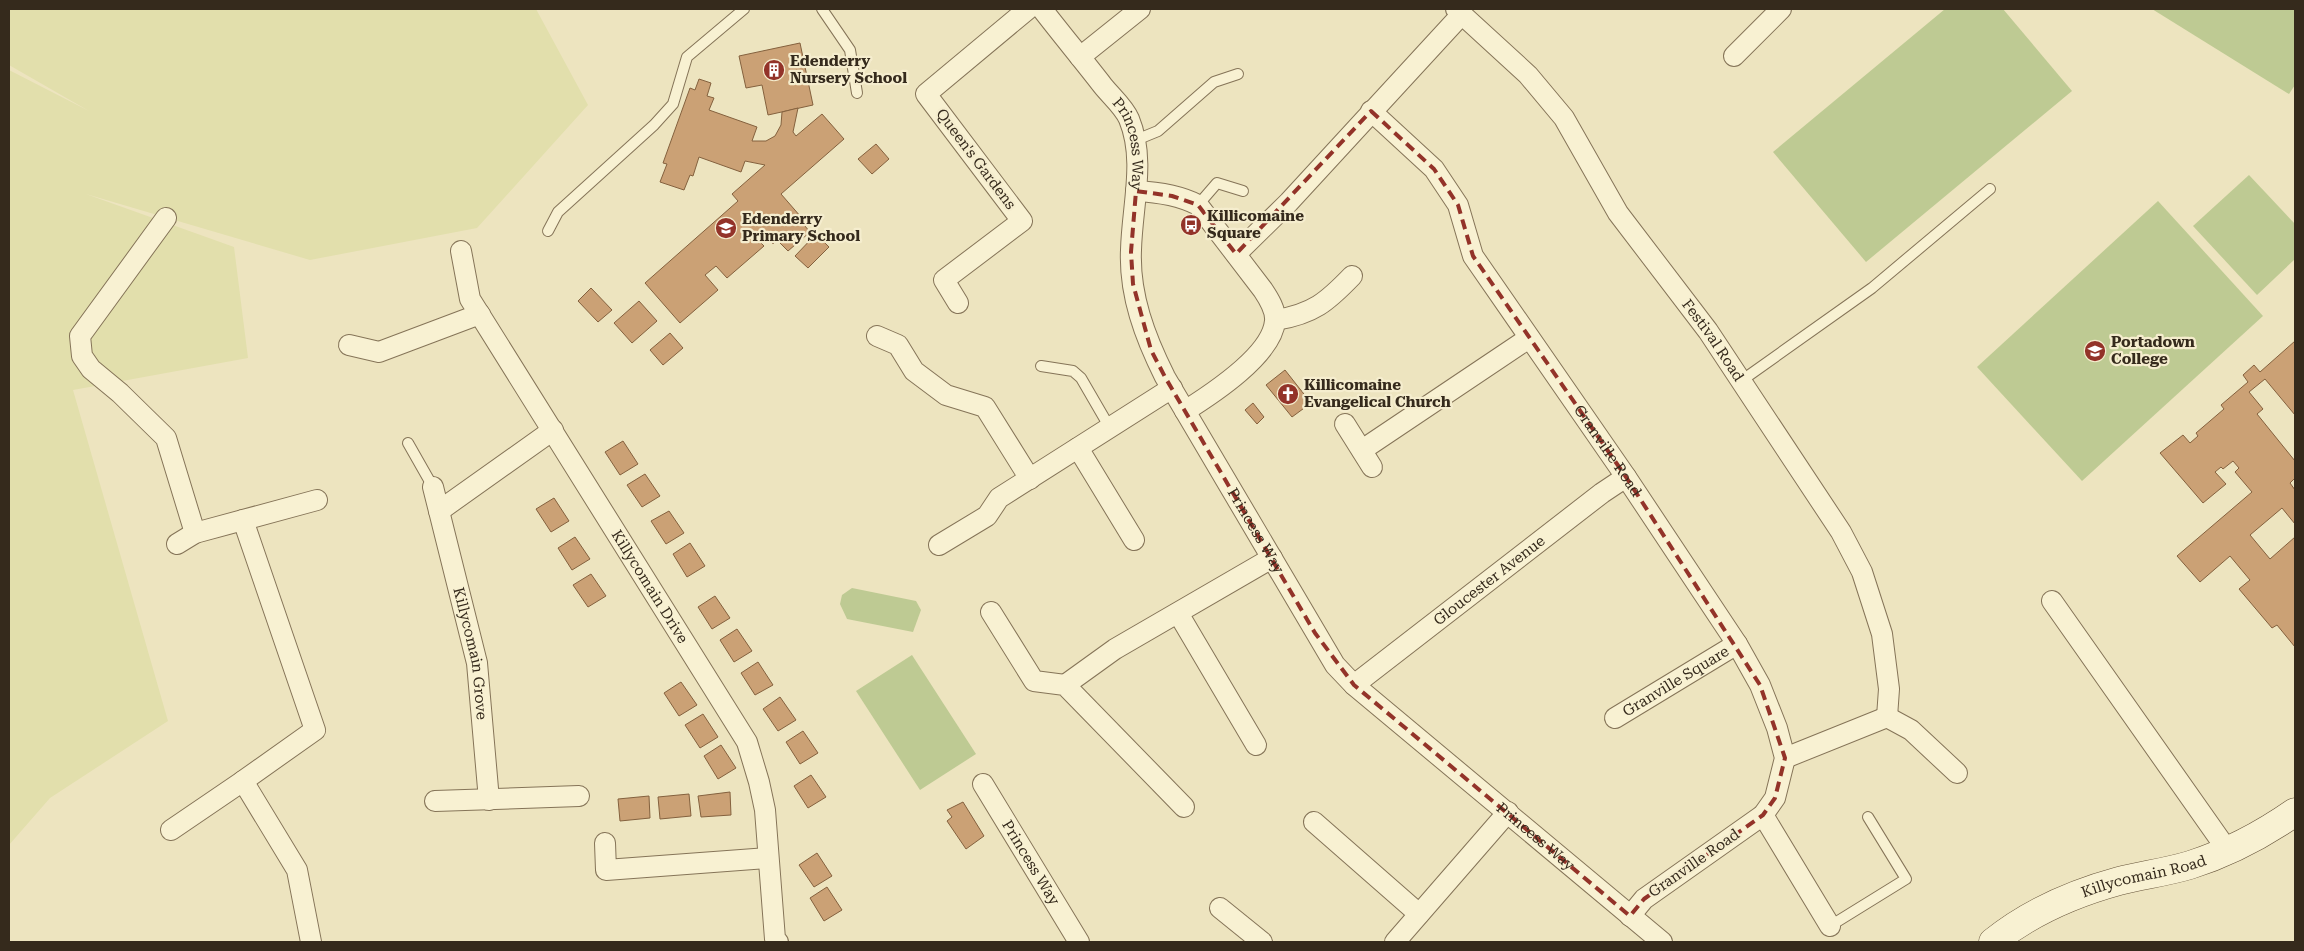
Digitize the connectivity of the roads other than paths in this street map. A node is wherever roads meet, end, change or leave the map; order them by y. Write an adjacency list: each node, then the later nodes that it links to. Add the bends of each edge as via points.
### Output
1 (744, 9): 19 (lane, via 687,57 673,104 558,212)
2 (822, 9): 11 (lane, via 850,50)
3 (1028, 9): 23 (street, Queen's Gardens, via 926,94 1022,221 944,280)
4 (1042, 9): 9 (street, Princess Way)
5 (1140, 9): 9 (street)
6 (1781, 9): 8 (street)
7 (1459, 11): 12 (street); 30 (street, Festival Road, via 1528,75 1564,118 1618,213 1708,330)
8 (1734, 56)
9 (1080, 57): 13 (street, Princess Way, via 1128,116)
10 (1238, 74): 13 (lane, via 1214,82 1158,131)
11 (857, 93)
12 (1371, 111): 21 (street, via 1289,202); 27 (street, Granville Road, via 1434,169 1458,205 1473,256)
13 (1136, 140): 15 (street, Princess Way)
14 (1990, 189): 30 (lane, via 1872,288)
15 (1136, 191): 17 (street, via 1186,199); 31 (street, Princess Way, via 1131,252 1133,284 1151,350)
16 (1244, 191): 17 (lane, via 1218,183)
17 (1198, 205): 21 (street)
18 (166, 218): 46 (street, via 80,336 82,356 91,369 166,438)
19 (548, 231)
20 (461, 251): 24 (street, Killycomain Drive, via 470,299)
21 (1236, 254): 25 (street, via 1272,304)
22 (1352, 276): 25 (street, via 1328,301 1296,317)
23 (958, 303)
24 (480, 314): 28 (street, via 379,352); 35 (street, Killycomain Drive)
25 (1276, 320): 32 (street, via 1264,349 1214,394)
26 (877, 336): 41 (street, via 898,345 914,371 946,395 985,407)
27 (1529, 338): 38 (street); 40 (street, Granville Road)
28 (349, 345)
29 (1041, 366): 34 (lane, via 1073,370)
30 (1741, 381): 57 (street, Festival Road, via 1841,532 1862,572 1882,634 1889,689)
31 (1172, 388): 32 (street, Princess Way); 34 (street)
32 (1185, 411): 50 (street, Princess Way)
33 (1345, 424): 38 (street)
34 (1110, 428): 37 (street)
35 (553, 430): 44 (street); 76 (street, Killycomain Drive, via 746,742 765,810)
36 (408, 443): 42 (lane)
37 (1078, 448): 41 (street); 47 (street)
38 (1362, 450): 39 (street)
39 (1372, 467)
40 (1626, 477): 54 (street, Granville Road); 56 (street, Gloucester Avenue)
41 (1030, 479): 49 (street, via 999,498 987,516)
42 (433, 487): 44 (street, Killycomain Grove)
43 (317, 500): 45 (street)
44 (439, 511): 65 (street, Killycomain Grove, via 477,663)
45 (243, 520): 46 (street); 62 (street, via 315,730)
46 (195, 533): 48 (street)
47 (1134, 540)
48 (177, 544)
49 (939, 545)
50 (1272, 558): 53 (street); 56 (street, Princess Way, via 1335,665)
51 (2052, 601): 75 (street)
52 (991, 612): 55 (street, via 1034,681)
53 (1178, 613): 55 (street, via 1115,649); 59 (street)
54 (1737, 644): 58 (street, Granville Square); 60 (street, Granville Road, via 1760,685)
55 (1065, 685): 67 (street)
56 (1354, 685): 68 (street, Princess Way)
57 (1887, 717): 60 (street); 61 (street, via 1911,730)
58 (1615, 718)
59 (1256, 745)
60 (1785, 758): 70 (street, Granville Road, via 1775,798)
61 (1957, 773)
62 (243, 780): 73 (street); 82 (street, via 296,870)
63 (983, 784): 84 (street, Princess Way)
64 (579, 796): 65 (street)
65 (489, 800): 66 (street)
66 (435, 801)
67 (1184, 807)
68 (1508, 812): 78 (street); 79 (street, Princess Way)
69 (2295, 812): 75 (street, Killycomain Road, via 2268,831)
70 (1763, 816): 79 (street, Granville Road, via 1644,899); 80 (street)
71 (1868, 817): 80 (lane, via 1906,879)
72 (1314, 822): 78 (street)
73 (171, 830)
74 (605, 843): 76 (street, via 606,870)
75 (2228, 851): 81 (street, Killycomain Road, via 2189,865 2073,896)
76 (768, 858): 83 (street, Killycomain Drive, via 775,939)
77 (1220, 908): 85 (street)
78 (1420, 914): 86 (street)
79 (1630, 916): 87 (street, Princess Way)
80 (1830, 926)
81 (2004, 939)
82 (311, 942)
83 (778, 942)
84 (1079, 942)
85 (1262, 942)
86 (1395, 942)
87 (1662, 942)

